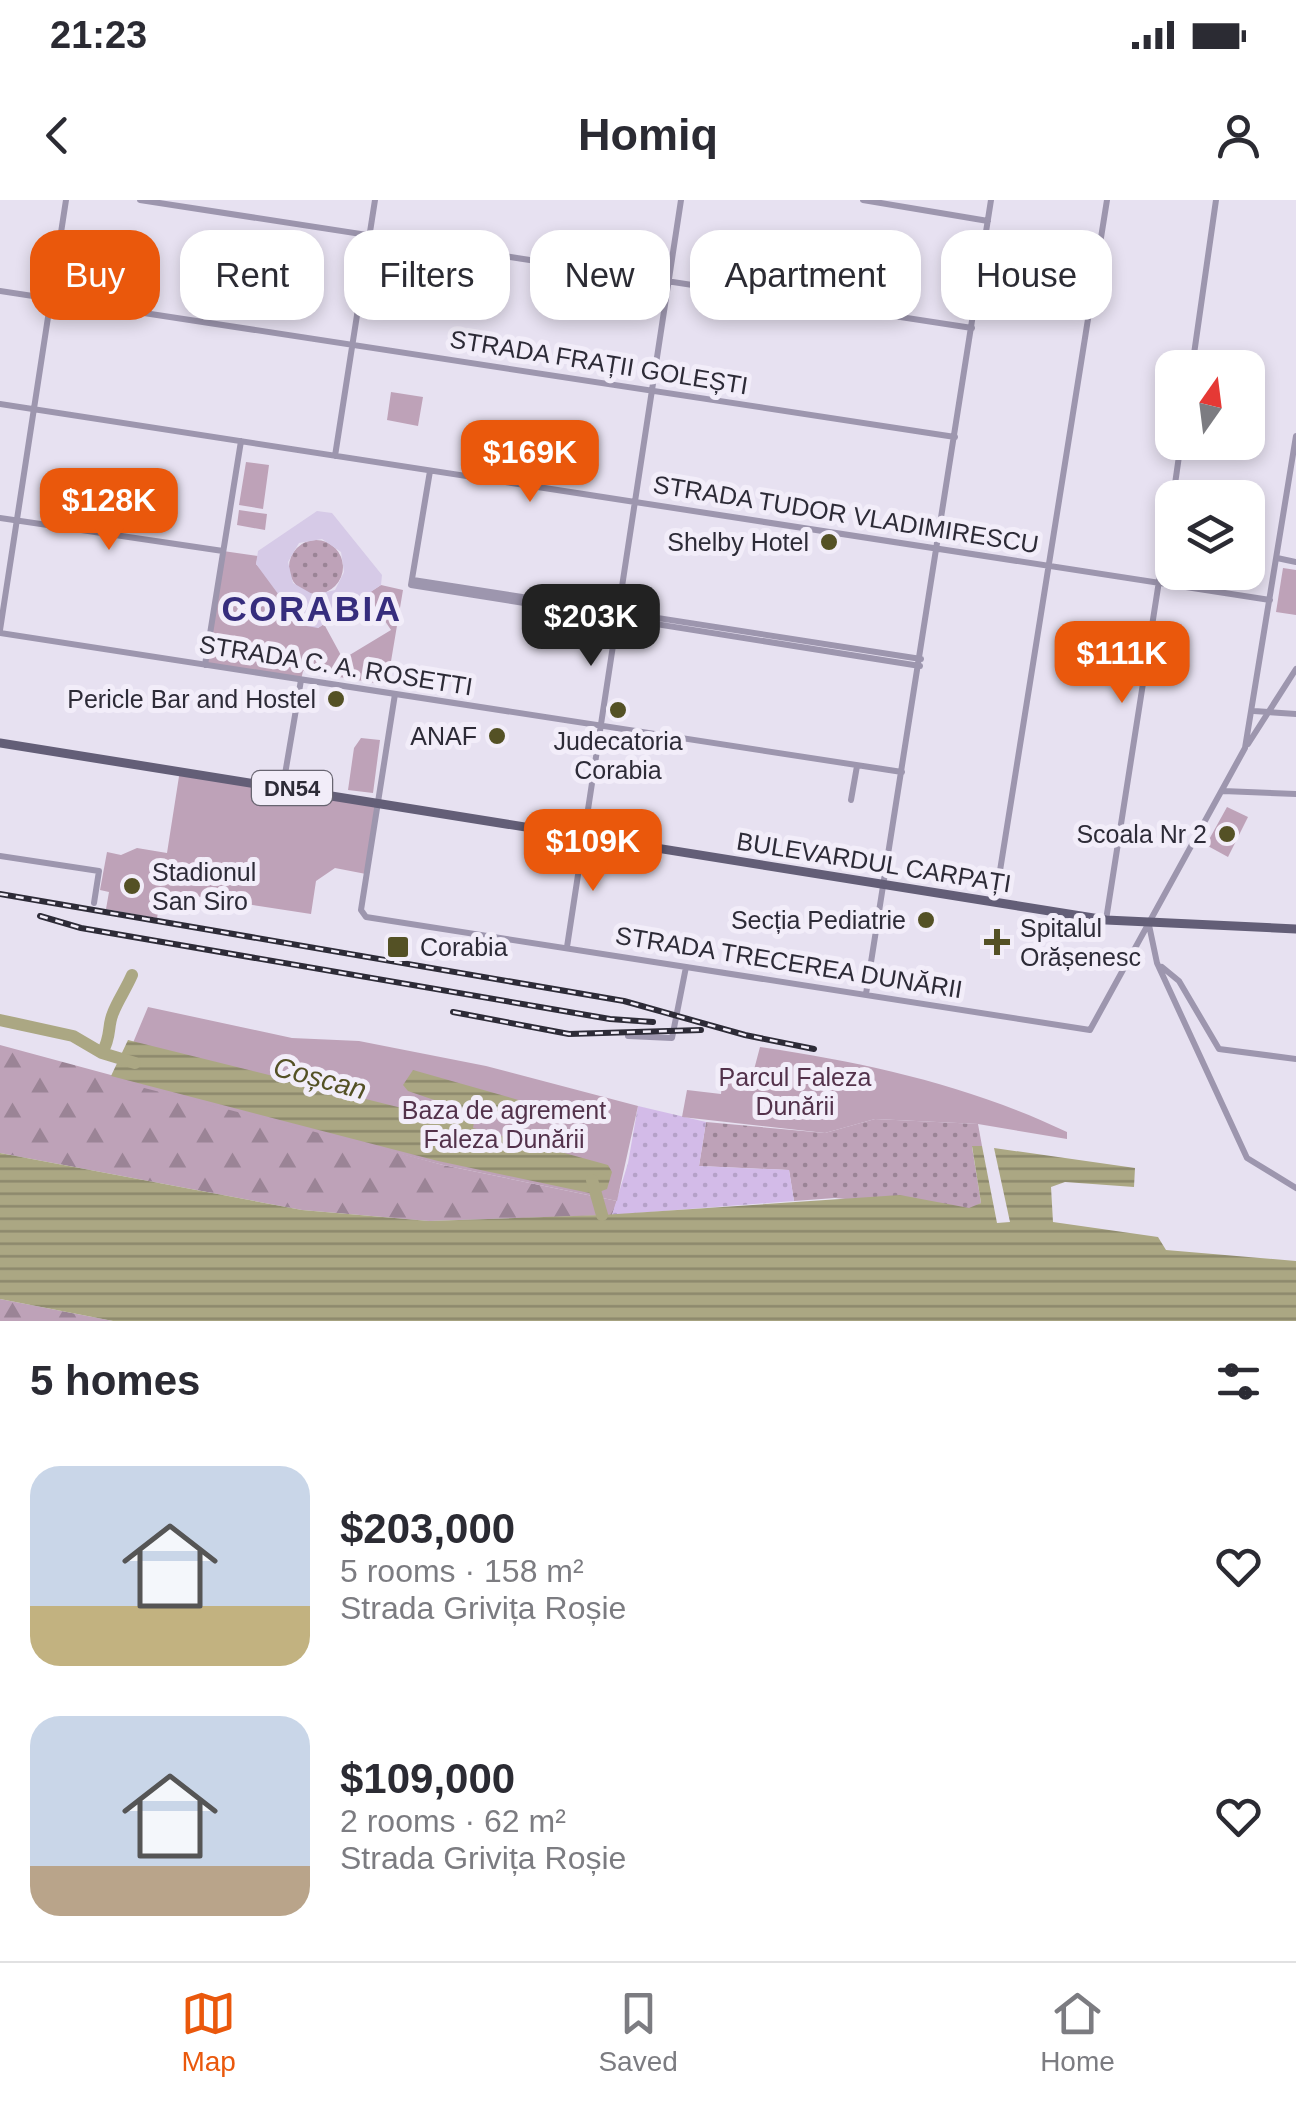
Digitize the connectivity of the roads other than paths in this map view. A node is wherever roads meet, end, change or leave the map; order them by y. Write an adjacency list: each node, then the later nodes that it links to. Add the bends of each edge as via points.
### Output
1 (66, 200): 10 (street)
2 (140, 200): 12 (street)
3 (375, 200): 11 (street)
4 (681, 200): 13 (street)
5 (863, 200): 9 (street)
6 (991, 200): 9 (street)
7 (1107, 200): 38 (street)
8 (1216, 200): 22 (street)
9 (988, 221): 20 (street)
10 (61, 230)
11 (370, 230)
12 (344, 232)
13 (670, 282): 20 (street)
14 (0, 291): 15 (street, STRADA FRAȚII GOLEȘTI)
15 (30, 295)
16 (160, 315): 21 (street, STRADA FRAȚII GOLEȘTI)
17 (48, 320): 25 (street)
18 (356, 320): 21 (street)
19 (664, 320): 23 (street)
20 (972, 328): 26 (street)
21 (352, 346): 23 (street, STRADA FRAȚII GOLEȘTI); 29 (street)
22 (1195, 350)
23 (654, 390): 26 (street, STRADA FRAȚII GOLEȘTI); 31 (street)
24 (0, 404): 25 (street, STRADA TUDOR VLADIMIRESCU)
25 (34, 409): 28 (street, STRADA TUDOR VLADIMIRESCU); 33 (street)
26 (955, 436): 34 (street)
27 (1296, 436): 36 (street)
28 (241, 441): 29 (street, STRADA TUDOR VLADIMIRESCU); 35 (street)
29 (336, 456): 30 (street, STRADA TUDOR VLADIMIRESCU)
30 (430, 471): 31 (street, STRADA TUDOR VLADIMIRESCU); 43 (street, via 412,582)
31 (636, 502): 34 (street, STRADA TUDOR VLADIMIRESCU); 43 (street)
32 (0, 518): 33 (street)
33 (17, 521): 35 (street); 44 (street)
34 (938, 548): 38 (street, STRADA TUDOR VLADIMIRESCU); 45 (street)
35 (224, 551): 46 (street)
36 (1277, 558): 37 (street); 42 (street)
37 (1296, 562)
38 (1050, 565): 39 (street, STRADA TUDOR VLADIMIRESCU); 66 (street)
39 (1155, 581)
40 (1159, 590): 68 (street)
41 (1209, 590): 42 (street, STRADA TUDOR VLADIMIRESCU)
42 (1270, 600): 50 (street)
43 (618, 614): 45 (street); 53 (street)
44 (0, 632): 46 (street, STRADA C. A. ROSETTI)
45 (920, 662): 57 (street)
46 (205, 665): 48 (street, STRADA C. A. ROSETTI)
47 (1296, 669): 51 (street)
48 (300, 680): 49 (street, STRADA C. A. ROSETTI); 58 (street)
49 (395, 694): 53 (street, STRADA C. A. ROSETTI); 62 (street)
50 (1254, 711): 51 (street); 55 (street)
51 (1270, 712): 52 (street); 55 (street)
52 (1296, 714)
53 (601, 726): 56 (street, STRADA C. A. ROSETTI); 63 (street)
54 (0, 744): 58 (main road, BULEVARDUL CARPAȚI / DN54)
55 (1245, 748): 59 (street)
56 (857, 766): 57 (street, STRADA C. A. ROSETTI); 61 (street)
57 (902, 772): 65 (street)
58 (283, 786): 62 (main road, BULEVARDUL CARPAȚI / DN54)
59 (1222, 791): 60 (street); 69 (street)
60 (1296, 794)
61 (852, 800)
62 (378, 801): 63 (main road, BULEVARDUL CARPAȚI / DN54); 71 (street, STRADA TRECEREA DUNĂRII, via 362,914)
63 (584, 836): 65 (main road, BULEVARDUL CARPAȚI / DN54); 71 (street)
64 (0, 856): 67 (street, via 99,871)
65 (884, 885): 66 (main road, BULEVARDUL CARPAȚI / DN54); 74 (street)
66 (995, 902): 68 (main road, BULEVARDUL CARPAȚI / DN54)
67 (94, 903)
68 (1106, 920): 69 (main road, BULEVARDUL CARPAȚI / DN54)
69 (1149, 924): 70 (main road, DN54); 72 (street); 74 (street, STRADA TRECEREA DUNĂRII, via 1090,1030)
70 (1296, 930)
71 (567, 947): 73 (street, STRADA TRECEREA DUNĂRII)
72 (1157, 964): 76 (street, via 1179,981 1220,1049); 77 (street, via 1246,1158)
73 (686, 967): 74 (street, STRADA TRECEREA DUNĂRII); 75 (street, via 672,1038)
74 (866, 994)
75 (628, 1036)
76 (1296, 1059)
77 (1296, 1188)

